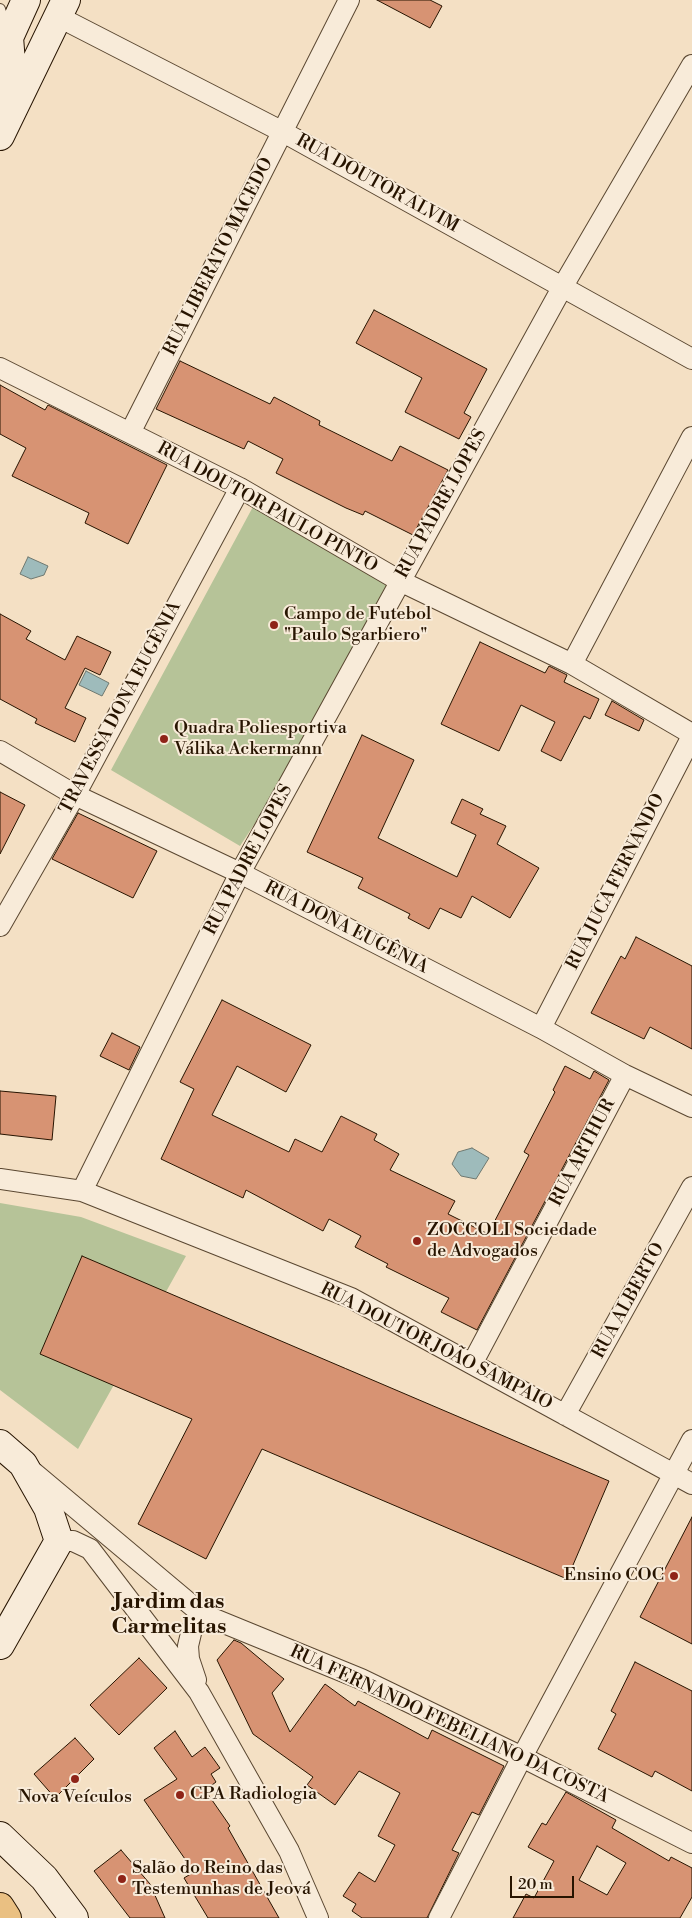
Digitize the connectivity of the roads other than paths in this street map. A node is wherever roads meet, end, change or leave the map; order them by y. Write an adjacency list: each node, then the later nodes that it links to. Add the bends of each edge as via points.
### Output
1 (26, 0): 5 (street)
2 (349, 0): 8 (street, RUA LIBERATO MACEDO)
3 (55, 5): 7 (street); 8 (street, RUA DOUTOR ALVIM)
4 (0, 9): 5 (lane)
5 (4, 46): 7 (street, via 12,76 3,106)
6 (692, 65): 9 (street, RUA PADRE LOPES)
7 (3, 130)
8 (282, 132): 9 (street, RUA DOUTOR ALVIM); 12 (street, RUA LIBERATO MACEDO)
9 (563, 286): 10 (street, RUA DOUTOR ALVIM); 15 (street, RUA PADRE LOPES)
10 (692, 359)
11 (0, 368): 12 (street, RUA DOUTOR PAULO PINTO)
12 (130, 433): 14 (street, RUA DOUTOR PAULO PINTO)
13 (692, 437): 16 (street)
14 (240, 488): 15 (street, RUA DOUTOR PAULO PINTO); 19 (street, TRAVESSA DONA EUGÊNIA)
15 (400, 581): 16 (street, RUA DOUTOR PAULO PINTO); 20 (street, RUA PADRE LOPES)
16 (572, 664): 17 (street, RUA DOUTOR PAULO PINTO)
17 (692, 735): 22 (street, RUA JUCA FERNANDO)
18 (0, 750): 19 (street, RUA DONA EUGÊNIA)
19 (75, 796): 20 (street, RUA DONA EUGÊNIA); 21 (street, TRAVESSA DONA EUGÊNIA)
20 (240, 873): 22 (street, RUA DONA EUGÊNIA); 27 (street, RUA PADRE LOPES)
21 (0, 926)
22 (541, 1028): 23 (street, RUA DONA EUGÊNIA)
23 (625, 1075): 24 (street, RUA DONA EUGÊNIA); 28 (street, RUA ARTHUR)
24 (692, 1107)
25 (0, 1179): 27 (street, RUA DOUTOR JOÃO SAMPAIO)
26 (692, 1187): 29 (street, RUA ALBERTO)
27 (82, 1191): 28 (street, RUA DOUTOR JOÃO SAMPAIO, via 350,1298)
28 (472, 1364): 29 (street, RUA DOUTOR JOÃO SAMPAIO)
29 (565, 1415): 33 (street, RUA DOUTOR JOÃO SAMPAIO)
30 (692, 1440): 33 (street)
31 (0, 1444): 32 (street)
32 (23, 1464): 35 (street, via 48,1508); 36 (street, RUA FERNANDO FEBELIANO DA COSTA)
33 (673, 1474): 34 (street, RUA DOUTOR JOÃO SAMPAIO); 39 (street)
34 (692, 1484)
35 (59, 1540): 37 (street); 38 (street, via 73,1541 90,1549)
36 (202, 1614): 38 (street, via 192,1629 188,1646); 39 (street, RUA FERNANDO FEBELIANO DA COSTA, via 361,1679)
37 (0, 1645)
38 (199, 1692): 45 (street, via 289,1851)
39 (522, 1757): 41 (street, RUA FERNANDO FEBELIANO DA COSTA); 46 (street)
40 (0, 1836): 44 (street, via 44,1878)
41 (692, 1843)
42 (0, 1907): 43 (main road)
43 (7, 1918)
44 (74, 1918)
45 (318, 1918)
46 (439, 1918)

